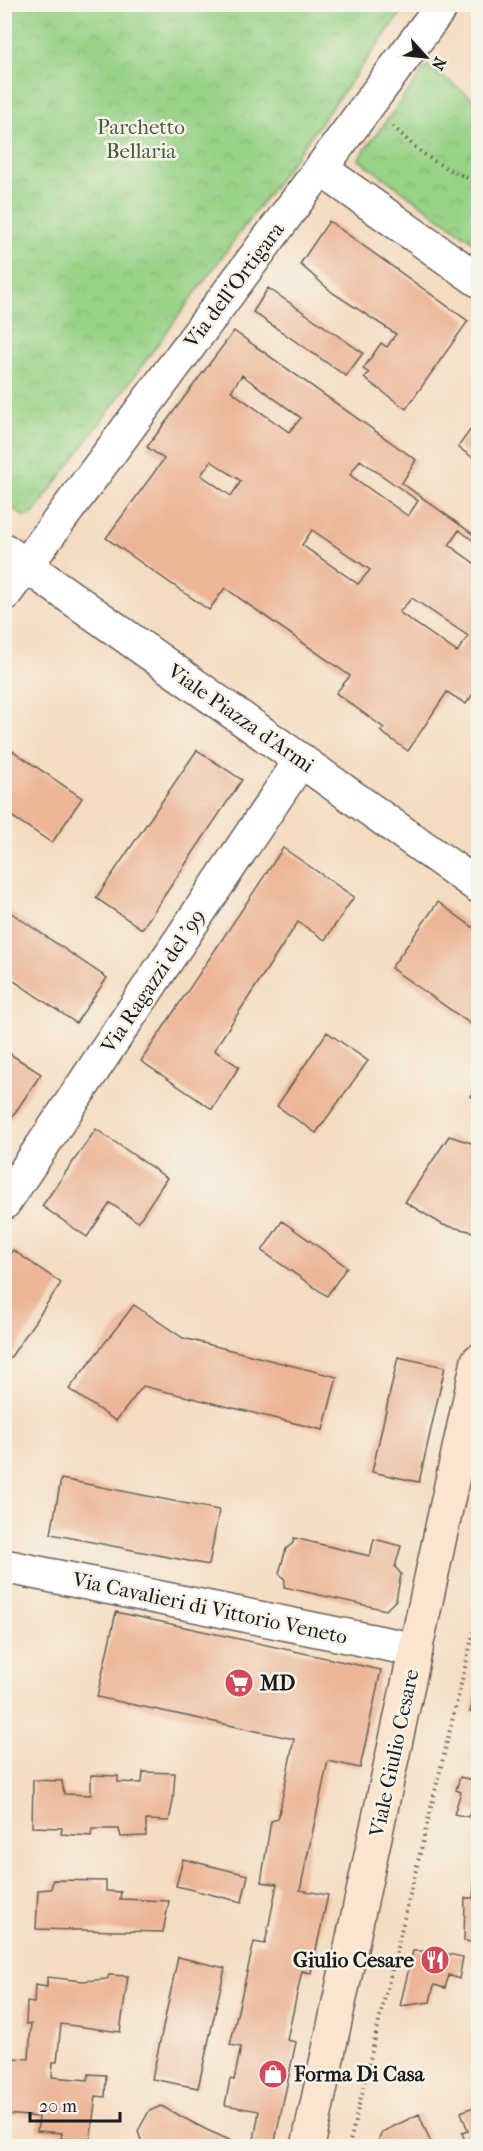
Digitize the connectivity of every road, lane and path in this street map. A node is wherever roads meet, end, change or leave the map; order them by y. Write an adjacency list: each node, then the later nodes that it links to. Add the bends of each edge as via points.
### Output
1 (443, 4): 3 (street, Via dell'Ortigara)
2 (386, 119): 4 (path, via 441,168)
3 (321, 169): 5 (street); 6 (street, Via dell'Ortigara)
4 (478, 182)
5 (478, 280)
6 (15, 557): 7 (street, Via dell'Ortigara); 8 (street, Viale Piazza d'Armi)
7 (4, 595)
8 (301, 760): 9 (street, Viale Piazza d'Armi); 10 (street, Via Ragazzi del '99)
9 (478, 886)
10 (4, 1203)
11 (478, 1361): 14 (main road, Viale Giulio Cesare)
12 (4, 1566): 14 (street, Via Cavalieri di Vittorio Veneto)
13 (478, 1614): 16 (path)
14 (416, 1650): 15 (main road, Viale Giulio Cesare)
15 (309, 2146)
16 (349, 2146)

